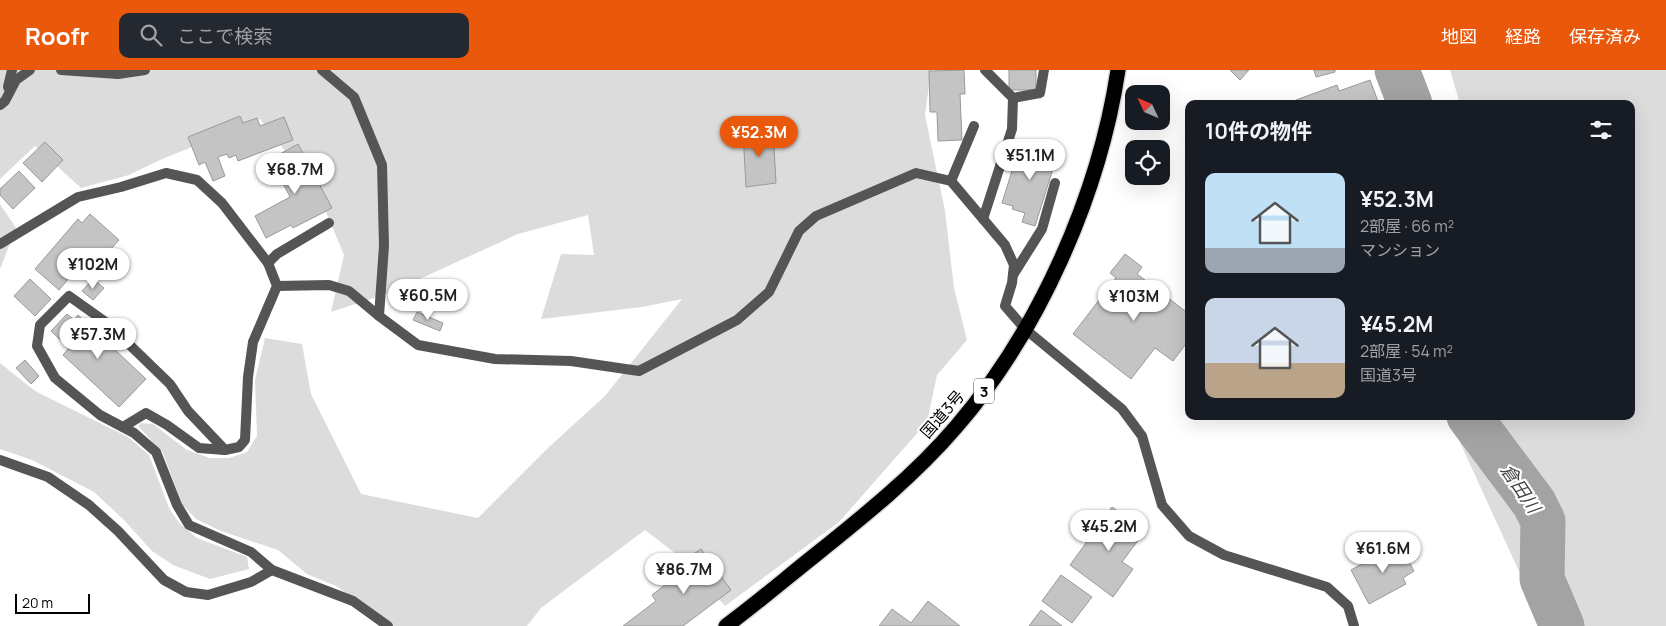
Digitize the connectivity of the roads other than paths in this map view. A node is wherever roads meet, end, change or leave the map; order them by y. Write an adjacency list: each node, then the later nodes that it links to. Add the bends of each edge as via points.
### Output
1 (12, 70): 10 (street)
2 (30, 70): 10 (street, via 16,80)
3 (62, 70): 4 (street, via 118,74)
4 (144, 70)
5 (322, 70): 20 (street, via 354,97 382,165 384,246)
6 (985, 70): 9 (street)
7 (1044, 70): 9 (street, via 1040,93)
8 (1118, 70): 21 (highway, 国道3号 / 3, via 1098,162 1076,223)
9 (1013, 98): 14 (street, via 1012,129)
10 (3, 103)
11 (974, 126): 12 (street)
12 (951, 181): 14 (street); 20 (street, via 916,173 816,216 799,231 769,292 737,320 639,371 571,361 495,359 418,345)
13 (1055, 183): 18 (street, via 1042,230)
14 (983, 220): 18 (street, via 1005,245 1014,265)
15 (329, 222): 17 (street)
16 (0, 244): 17 (street, via 78,197 166,172 197,180 222,203)
17 (268, 263): 19 (street)
18 (1013, 276): 21 (street, via 1005,306)
19 (277, 286): 20 (street, via 329,285 350,291); 23 (street, via 253,342 245,440 239,447)
20 (379, 316)
21 (1025, 329): 27 (highway, 国道3号 / 3, via 993,380 956,427 902,482); 28 (street, via 1122,409 1142,436 1162,505 1189,536 1224,555 1327,586 1348,606)
22 (123, 427): 23 (street, via 146,413 199,448); 23 (street, via 100,415 55,378 37,346 40,325 70,296 107,323 170,384 188,411); 25 (street, via 156,452 177,506 189,524 250,552)
23 (224, 450)
24 (0, 460): 25 (street, via 48,477 89,505 164,580 186,592 208,595 251,582)
25 (272, 570): 26 (street, via 353,601)
26 (388, 626)
27 (726, 626)
28 (1354, 626)

